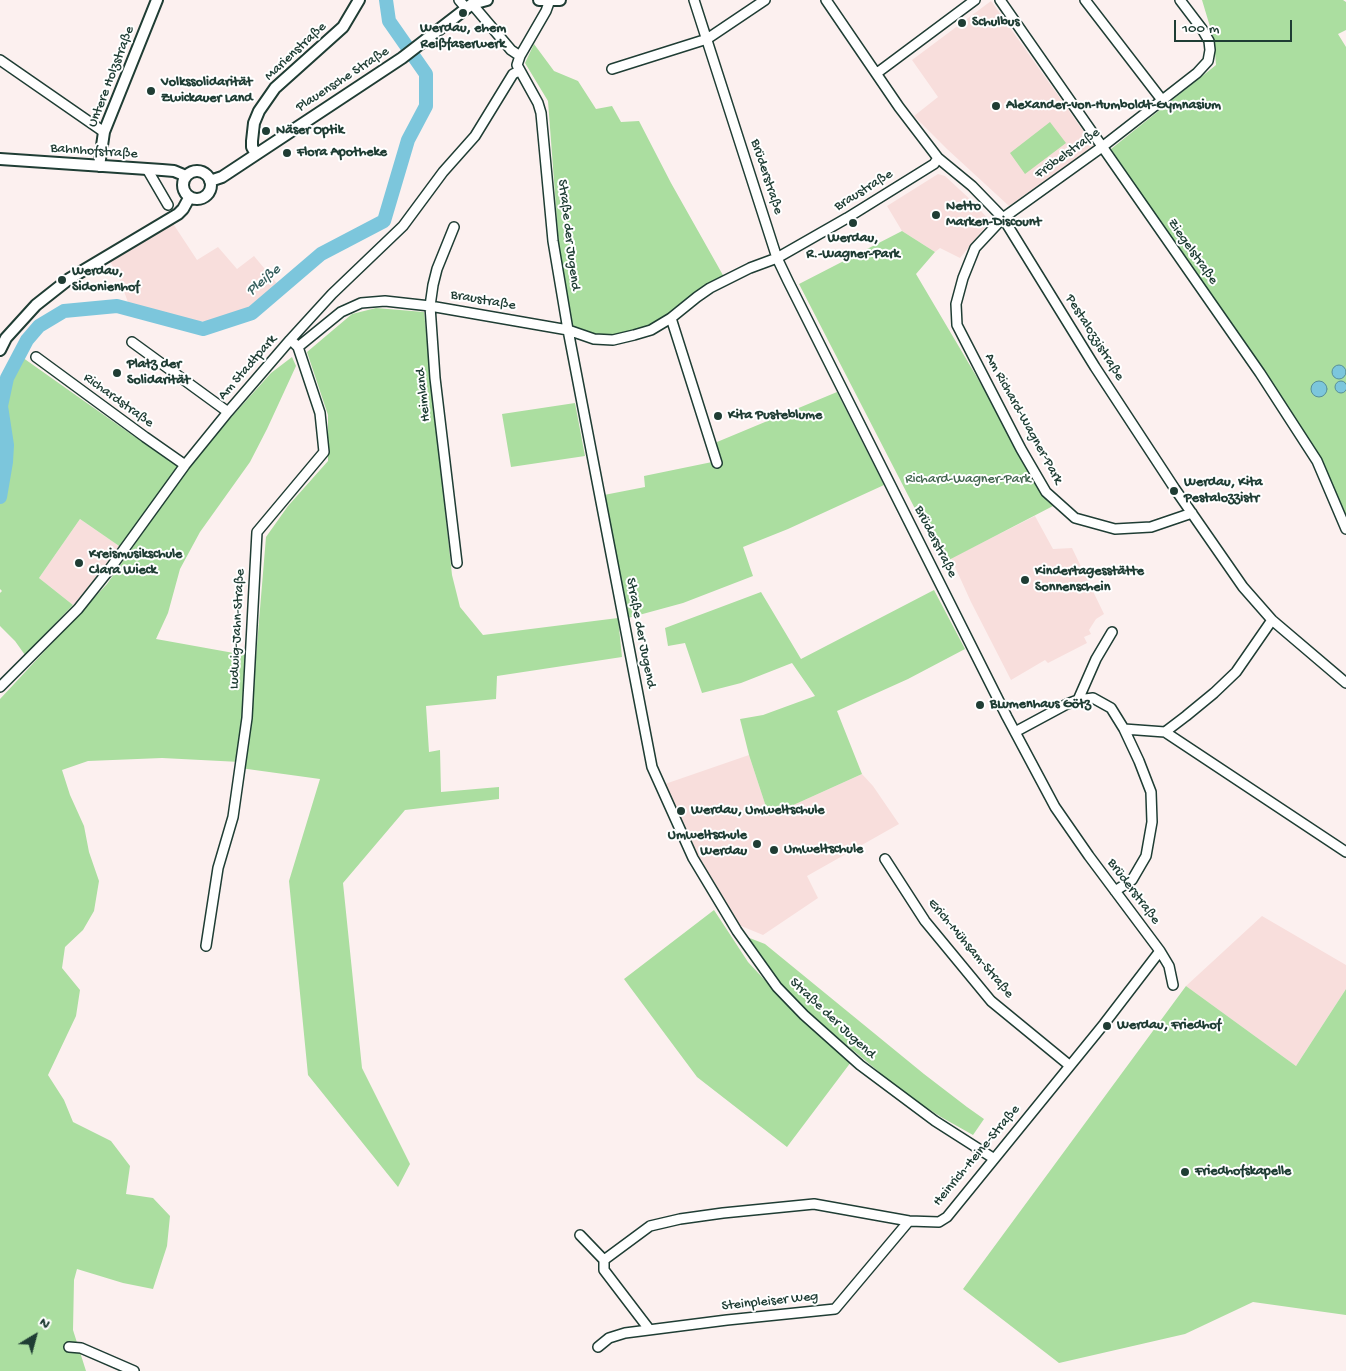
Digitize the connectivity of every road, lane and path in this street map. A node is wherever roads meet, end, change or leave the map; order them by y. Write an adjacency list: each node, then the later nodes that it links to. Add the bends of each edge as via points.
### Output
1 (157, 0): 23 (street, Untere Holzstraße)
2 (360, 0): 25 (street, Marienstraße, via 342,27 276,88 259,111 252,141)
3 (459, 0): 15 (street)
4 (487, 0): 15 (street, Plauensche Straße)
5 (538, 0): 6 (street)
6 (550, 0): 7 (street); 17 (street)
7 (560, 0)
8 (694, 0): 16 (street, Brüderstraße)
9 (765, 0): 16 (street)
10 (826, 0): 21 (street, Pestalozzistraße)
11 (975, 0): 21 (street)
12 (1000, 0): 24 (street, Ziegelstraße)
13 (1084, 0): 22 (street)
14 (1180, 0): 22 (street, Fröbelstraße, via 1202,29 1210,50 1208,61 1197,73)
15 (469, 6): 17 (street); 25 (street, Plauensche Straße, via 402,58)
16 (707, 39): 19 (street); 36 (street, Brüderstraße)
17 (520, 56): 20 (street, Straße der Jugend, via 517,65)
18 (0, 60): 23 (street)
19 (612, 68)
20 (520, 71): 39 (street, Straße der Jugend, via 541,113 552,241); 41 (street, Am Stadtpark, via 513,74 475,136 443,172 404,226 332,294)
21 (877, 73): 26 (street, Pestalozzistraße)
22 (1162, 100): 24 (street, Fröbelstraße)
23 (104, 132): 28 (street, Untere Holzstraße)
24 (1102, 147): 34 (street, Fröbelstraße); 50 (street, Ziegelstraße, via 1260,373 1317,461)
25 (256, 154): 31 (street, Plauensche Straße, via 222,178)
26 (938, 158): 34 (street, Pestalozzistraße); 36 (street, Braustraße, via 934,164)
27 (0, 159): 28 (street, Bahnhofstraße)
28 (99, 166): 29 (street, Bahnhofstraße)
29 (148, 169): 30 (street, Bahnhofstraße, via 174,171); 33 (street)
30 (186, 176): 31 (street, via 192,171 202,172); 32 (street, via 182,186)
31 (210, 181): 32 (street, via 207,196 198,200)
32 (189, 198): 40 (street, via 178,214 68,279)
33 (168, 205)
34 (1003, 218): 49 (street, Pestalozzistraße, via 1094,367); 49 (street, Am Richard-Wagner-Park, via 976,248 963,278 956,304 957,326 1046,492 1075,518 1115,528 1151,527)
35 (454, 227): 37 (street, Heimland, via 435,277)
36 (777, 258): 38 (street, Braustraße, via 710,288); 58 (street, Brüderstraße)
37 (430, 306): 39 (street, Braustraße); 43 (street, Braustraße, via 385,301 362,303 341,312); 51 (street, Heimland, via 435,378)
38 (671, 318): 39 (street, Braustraße, via 651,330 613,340 594,339); 47 (street)
39 (568, 330): 67 (street, Straße der Jugend, via 652,766 693,858 743,939 777,987 804,1015 860,1065 935,1121)
40 (3, 336): 44 (street)
41 (290, 340): 43 (street); 46 (street, Am Stadtpark)
42 (132, 342): 46 (street)
43 (298, 347): 63 (street, Ludwig-Jahn-Straße, via 320,413 324,452 256,532 247,718 233,817 218,868)
44 (0, 350)
45 (36, 357): 48 (street, Richardstraße)
46 (228, 412): 48 (street, Am Stadtpark)
47 (717, 463)
48 (185, 465): 55 (street, Am Stadtpark, via 78,609)
49 (1192, 512): 52 (street, Pestalozzistraße, via 1244,587)
50 (1346, 530)
51 (457, 563)
52 (1272, 620): 54 (street, Pestalozzistraße); 59 (street, via 1236,672)
53 (1112, 632): 56 (street)
54 (1346, 683)
55 (0, 687)
56 (1078, 700): 57 (street, via 1093,698 1101,702 1110,708); 58 (street)
57 (1124, 729): 59 (street); 62 (street, via 1151,792 1152,822 1146,856 1132,880)
58 (1015, 732): 62 (street, Brüderstraße, via 1055,807)
59 (1165, 732): 60 (street)
60 (1346, 852)
61 (885, 859): 66 (street, Erich-Mühsam-Straße, via 925,921 991,1001)
62 (1115, 891): 64 (street, Brüderstraße)
63 (206, 946)
64 (1160, 951): 65 (street, Brüderstraße, via 1169,966); 66 (street, Heinrich-Heine-Straße)
65 (1173, 985)
66 (1069, 1065): 67 (street, Heinrich-Heine-Straße)
67 (993, 1158): 68 (street, Heinrich-Heine-Straße, via 947,1217 939,1222)
68 (909, 1221): 70 (street, Heinrich-Heine-Straße, via 814,1204 723,1213 650,1226); 71 (street, Steinpleiser Weg, via 835,1309)
69 (580, 1235): 70 (street)
70 (604, 1260): 71 (street, via 604,1270)
71 (649, 1329): 73 (street, Steinpleiser Weg, via 609,1338)
72 (69, 1347): 74 (street, via 81,1348)
73 (598, 1347)
74 (134, 1371)

